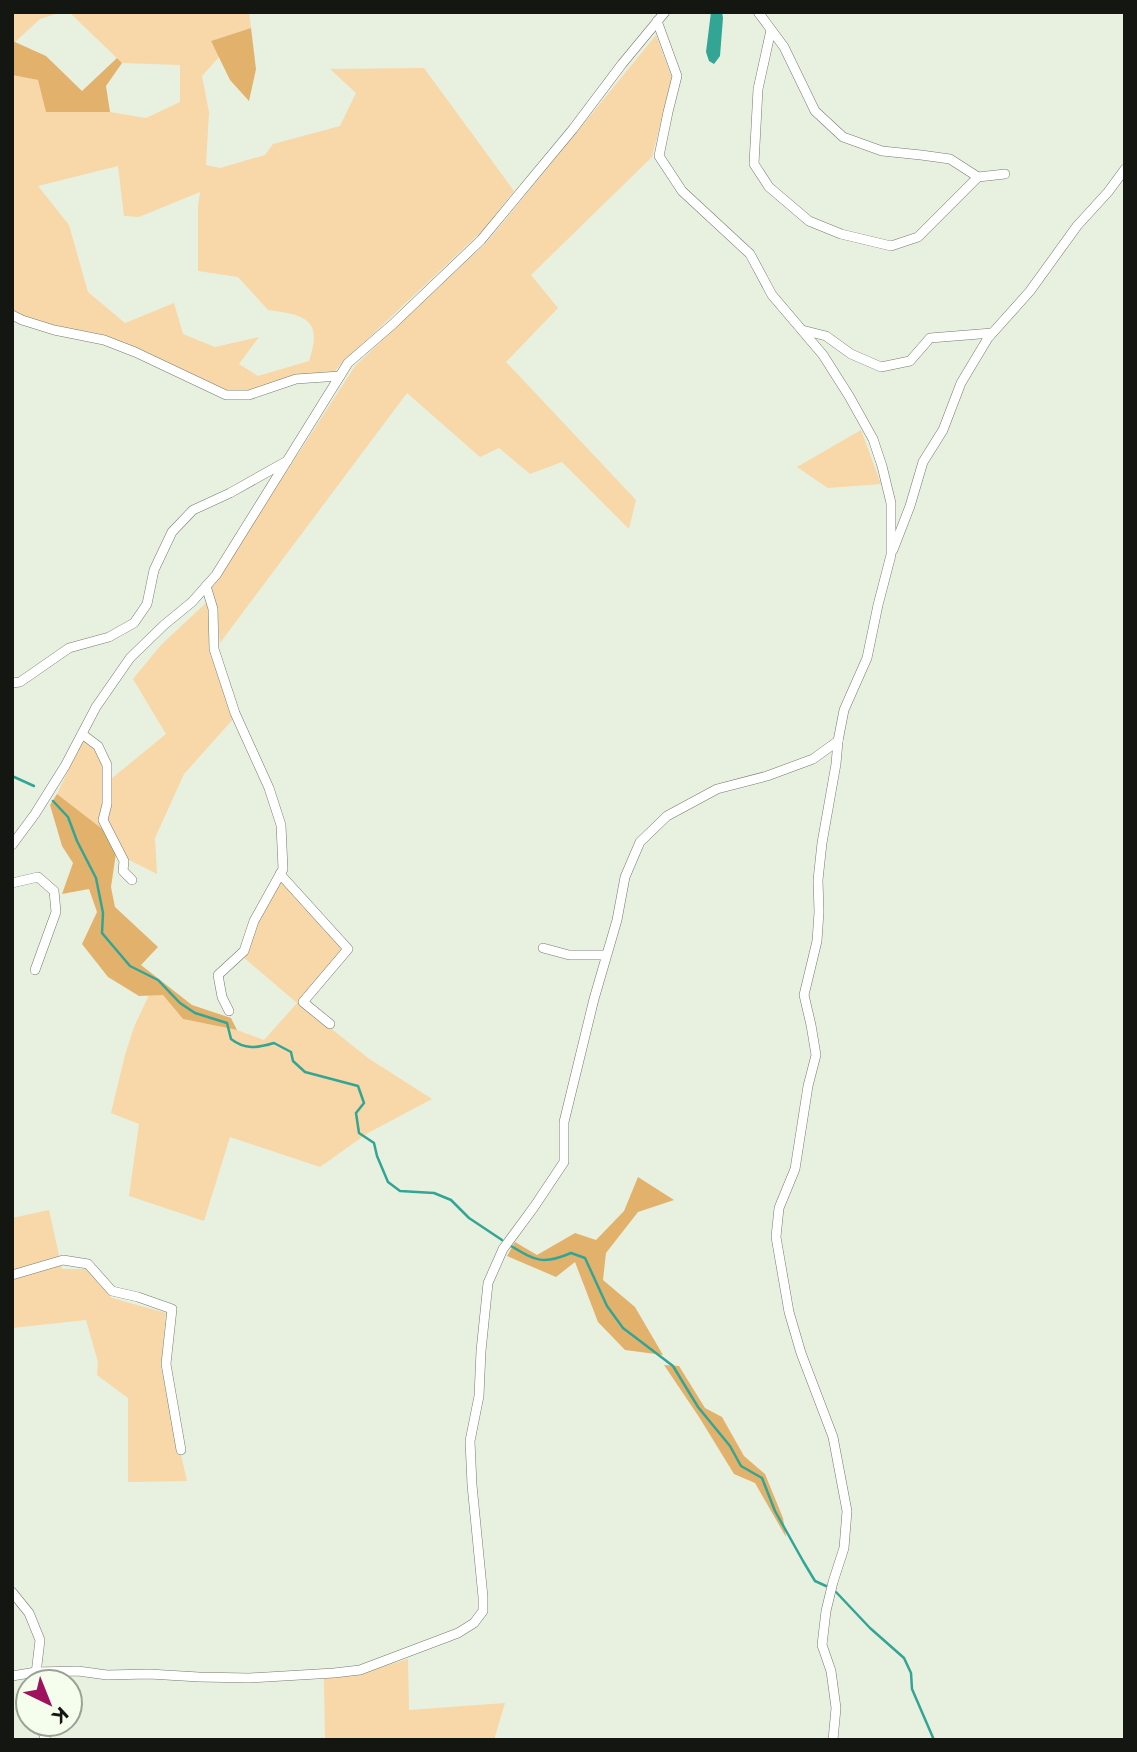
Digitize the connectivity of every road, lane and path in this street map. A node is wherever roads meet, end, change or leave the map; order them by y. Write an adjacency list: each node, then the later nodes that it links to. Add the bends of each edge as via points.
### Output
1 (665, 12): 3 (street)
2 (758, 12): 4 (street)
3 (657, 21): 9 (street, via 677,76 659,156 682,191 750,254 772,295); 11 (street, via 481,240 348,363)
4 (771, 30): 7 (street, via 815,111 843,137 882,151 950,159); 7 (street, via 758,89 754,164 769,187 809,221 891,246 918,237)
5 (1125, 169): 10 (street)
6 (1005, 174): 7 (street)
7 (978, 177)
8 (12, 315): 11 (street, via 104,340 226,394 249,395 296,379)
9 (802, 330): 10 (street, via 826,336 881,368 910,361 930,338); 13 (street, via 836,375 873,439 891,503)
10 (992, 333): 13 (street, via 961,383 943,430 923,462)
11 (340, 376): 12 (street)
12 (289, 460): 14 (street); 15 (street, via 193,510 172,532 154,570 147,604 134,623 69,648)
13 (891, 555): 17 (street, via 867,658 844,710)
14 (206, 586): 16 (street, via 130,658); 19 (street, via 213,609 214,649 281,825)
15 (12, 683)
16 (82, 734): 18 (street); 20 (street, via 98,746 107,765 103,820 124,861 123,871)
17 (838, 741): 23 (street, via 813,759 717,789 667,816 640,842 625,877); 32 (street, via 821,843 817,941 804,995 816,1055 795,1169 779,1208 776,1237 789,1312 833,1437 848,1511 822,1645 836,1708)
18 (12, 845)
19 (281, 874): 25 (street, via 254,920 244,951 218,975); 26 (street, via 348,949 303,1002)
20 (132, 880)
21 (12, 883): 24 (street, via 38,877 54,891 56,912)
22 (543, 948): 23 (street, via 569,955)
23 (606, 956): 31 (street, via 564,1122 564,1162 503,1249 488,1283 479,1396 470,1441 483,1611 458,1633 360,1670 334,1674 224,1678)
24 (35, 970)
25 (229, 1011)
26 (330, 1024)
27 (12, 1275): 28 (street, via 62,1261 88,1264 112,1291 172,1309 166,1364)
28 (181, 1450)
29 (12, 1592): 30 (street, via 29,1613 40,1640)
30 (36, 1668)
31 (84, 1672)
32 (834, 1740)

